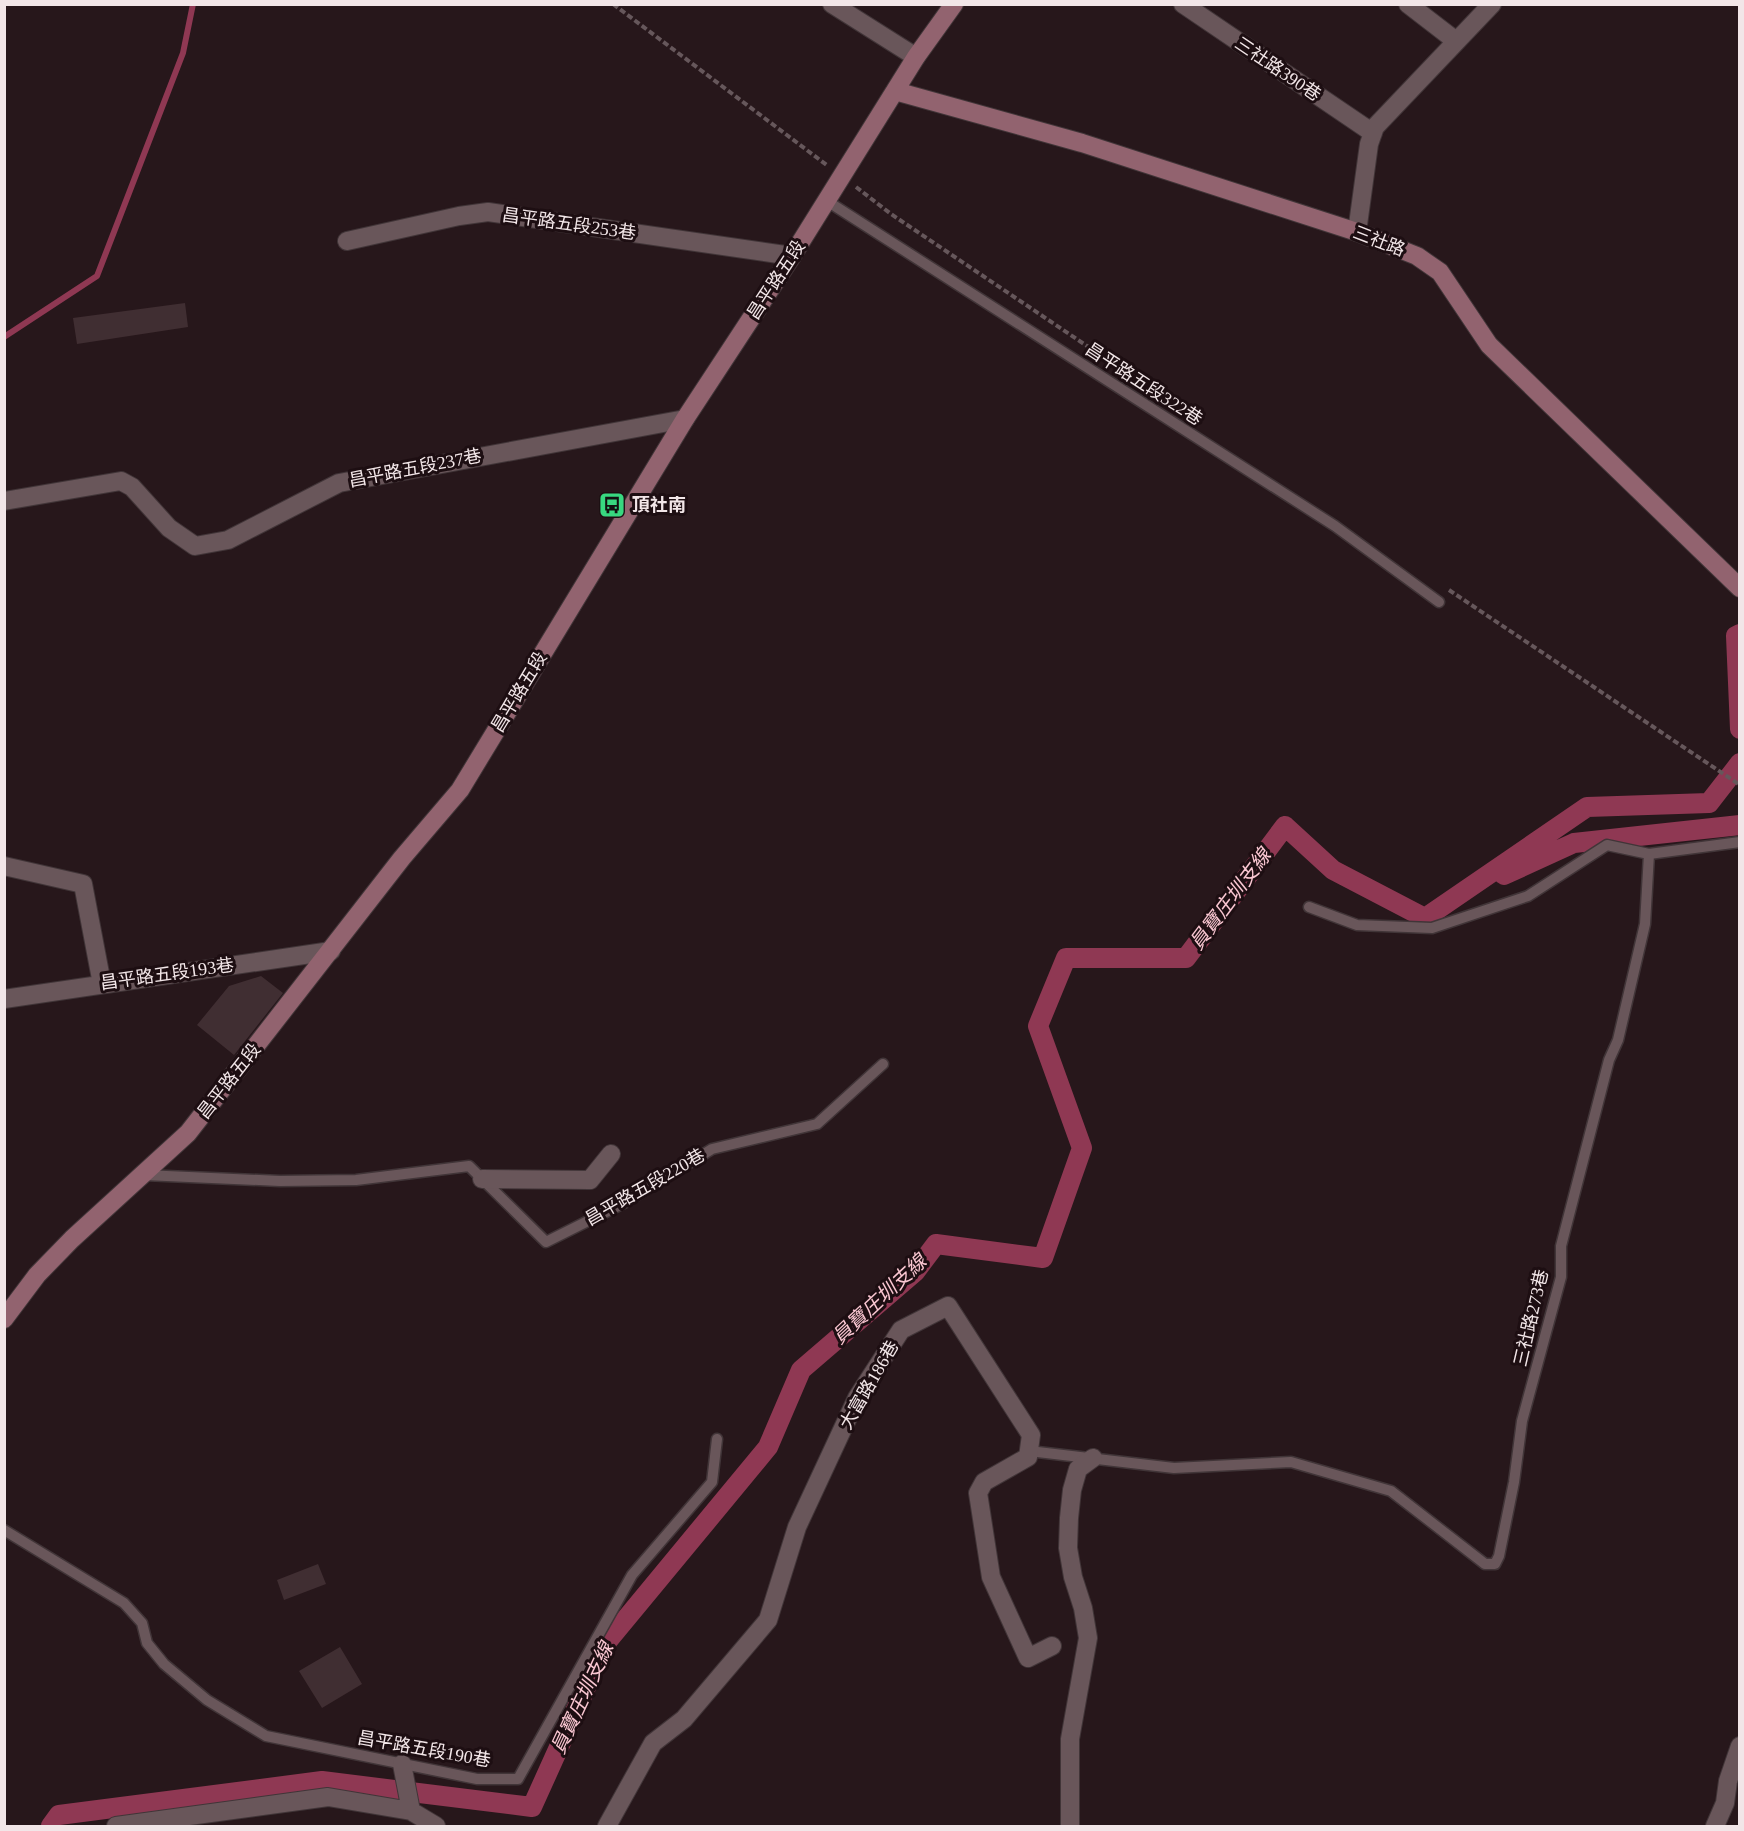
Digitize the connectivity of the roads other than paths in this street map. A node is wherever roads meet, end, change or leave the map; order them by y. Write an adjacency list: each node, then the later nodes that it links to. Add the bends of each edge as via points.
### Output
1 (832, 4): 7 (street)
2 (954, 4): 7 (street, 昌平路五段)
3 (1183, 4): 9 (street, 三社路390巷)
4 (1408, 4): 6 (street)
5 (1492, 4): 6 (street)
6 (1456, 41): 9 (street)
7 (916, 57): 8 (street, 昌平路五段)
8 (895, 91): 10 (street, 昌平路五段); 11 (street, 三社路, via 1082,143)
9 (1373, 133): 11 (street)
10 (827, 201): 13 (street, 昌平路五段); 17 (lane, 昌平路五段322巷, via 1335,526)
11 (1357, 232): 16 (street, 三社路, via 1417,256 1440,272 1489,345)
12 (347, 241): 13 (street, 昌平路五段253巷, via 488,212)
13 (792, 256): 14 (street, 昌平路五段)
14 (685, 419): 15 (street, 昌平路五段237巷, via 339,483 228,540 195,546 169,528 132,487 121,481); 22 (street, 昌平路五段, via 460,790)
15 (4, 501)
16 (1740, 588)
17 (1439, 602)
18 (1740, 842): 19 (lane)
19 (1649, 854): 21 (lane, via 1607,845 1528,896 1432,928 1358,925); 32 (lane, 三社路273巷, via 1646,924 1561,1246 1561,1277 1522,1421 1514,1482 1495,1564 1485,1564 1391,1491 1291,1462 1174,1468)
20 (4, 866): 23 (street, via 83,884)
21 (1309, 907)
22 (331, 951): 23 (street, 昌平路五段193巷); 27 (street, 昌平路五段, via 188,1133)
23 (102, 984): 24 (street, 昌平路五段193巷)
24 (4, 999)
25 (883, 1064): 28 (lane, 昌平路五段220巷, via 817,1124 712,1149 626,1202 546,1242)
26 (611, 1154): 28 (street, 昌平路五段220巷, via 590,1180)
27 (144, 1175): 28 (lane, 昌平路五段220巷, via 356,1180 468,1166); 29 (street, 昌平路五段, via 51,1260)
28 (482, 1179)
29 (4, 1319)
30 (717, 1439): 36 (lane, 昌平路五段190巷, via 712,1482 632,1575 518,1779 477,1779)
31 (1029, 1451): 32 (lane); 34 (street, via 1028,1457 984,1482 978,1493 991,1577 1028,1658); 40 (street, 大富路186巷, via 1031,1435 948,1306 901,1330 857,1398 797,1527 768,1620 684,1719 653,1743)
32 (1093, 1458): 41 (street, via 1078,1469 1069,1518 1068,1548 1088,1638 1070,1739)
33 (4, 1530): 36 (lane, 昌平路五段190巷, via 124,1603 142,1623 147,1643 164,1664 207,1700 254,1731)
34 (1052, 1646)
35 (1740, 1746): 42 (street)
36 (402, 1764): 37 (street)
37 (411, 1811): 38 (street, via 328,1797); 39 (street)
38 (116, 1827)
39 (436, 1827)
40 (607, 1827)
41 (1070, 1827)
42 (1715, 1827)

